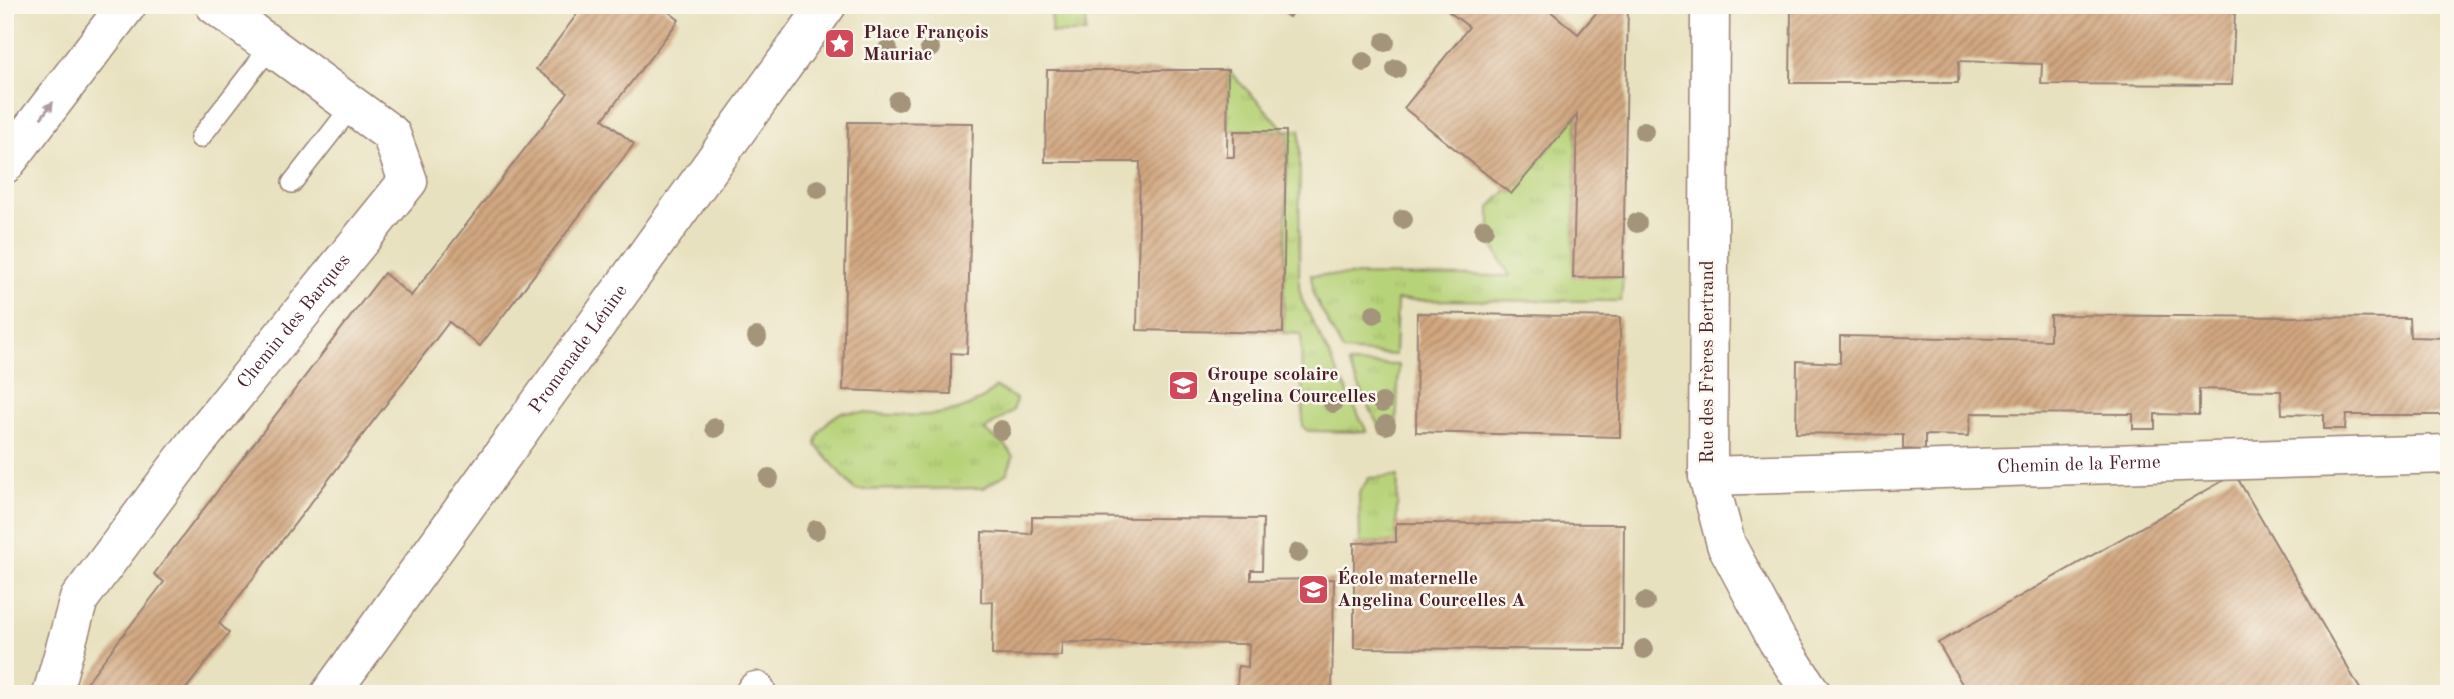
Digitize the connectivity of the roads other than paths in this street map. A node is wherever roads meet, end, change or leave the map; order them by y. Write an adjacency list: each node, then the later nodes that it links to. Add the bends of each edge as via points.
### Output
1 (127, 5): 8 (street, one-way to 1)
2 (215, 5): 5 (street, Chemin des Barques)
3 (827, 5): 13 (street, Promenade Lénine)
4 (1710, 5): 11 (street, Rue des Frères Bertrand)
5 (271, 46): 6 (street, Chemin des Barques); 7 (lane)
6 (352, 106): 9 (lane); 12 (street, Chemin des Barques, via 391,134 408,181 195,444 79,599)
7 (200, 138)
8 (5, 164)
9 (292, 183)
10 (2449, 454): 11 (street, Chemin de la Ferme)
11 (1708, 476): 14 (street, Rue des Frères Bertrand, via 1726,544 1777,640)
12 (52, 694)
13 (330, 694)
14 (1812, 694)

